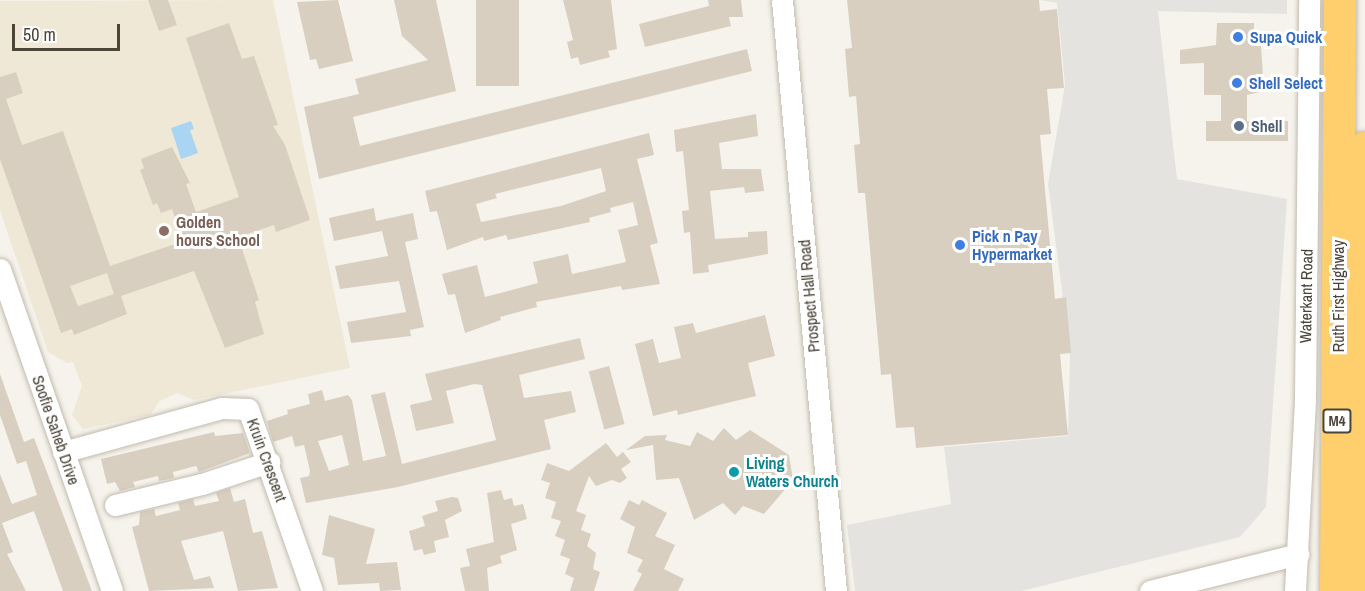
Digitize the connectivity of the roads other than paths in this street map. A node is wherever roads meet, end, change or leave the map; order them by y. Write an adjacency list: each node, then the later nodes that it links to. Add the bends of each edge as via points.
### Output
1 (782, 0): 14 (street, Prospect Hall Road)
2 (1309, 0): 11 (street, Waterkant Road, via 1305,399)
3 (1340, 0): 17 (highway, Ruth First Highway / M4)
4 (1365, 148): 5 (highway, Ruth First Highway / M4)
5 (1365, 196): 6 (highway); 17 (highway, Ruth First Highway / M4)
6 (1365, 201)
7 (0, 269): 8 (street, Soofie Saheb Drive)
8 (63, 452): 9 (street, Kruin Crescent, via 232,406 248,409); 12 (street, Soofie Saheb Drive)
9 (269, 462): 10 (street); 13 (street, Kruin Crescent)
10 (116, 505)
11 (1298, 555): 15 (street); 16 (street, Waterkant Road)
12 (112, 591)
13 (312, 591)
14 (836, 591)
15 (1150, 591)
16 (1295, 591)
17 (1343, 591)

